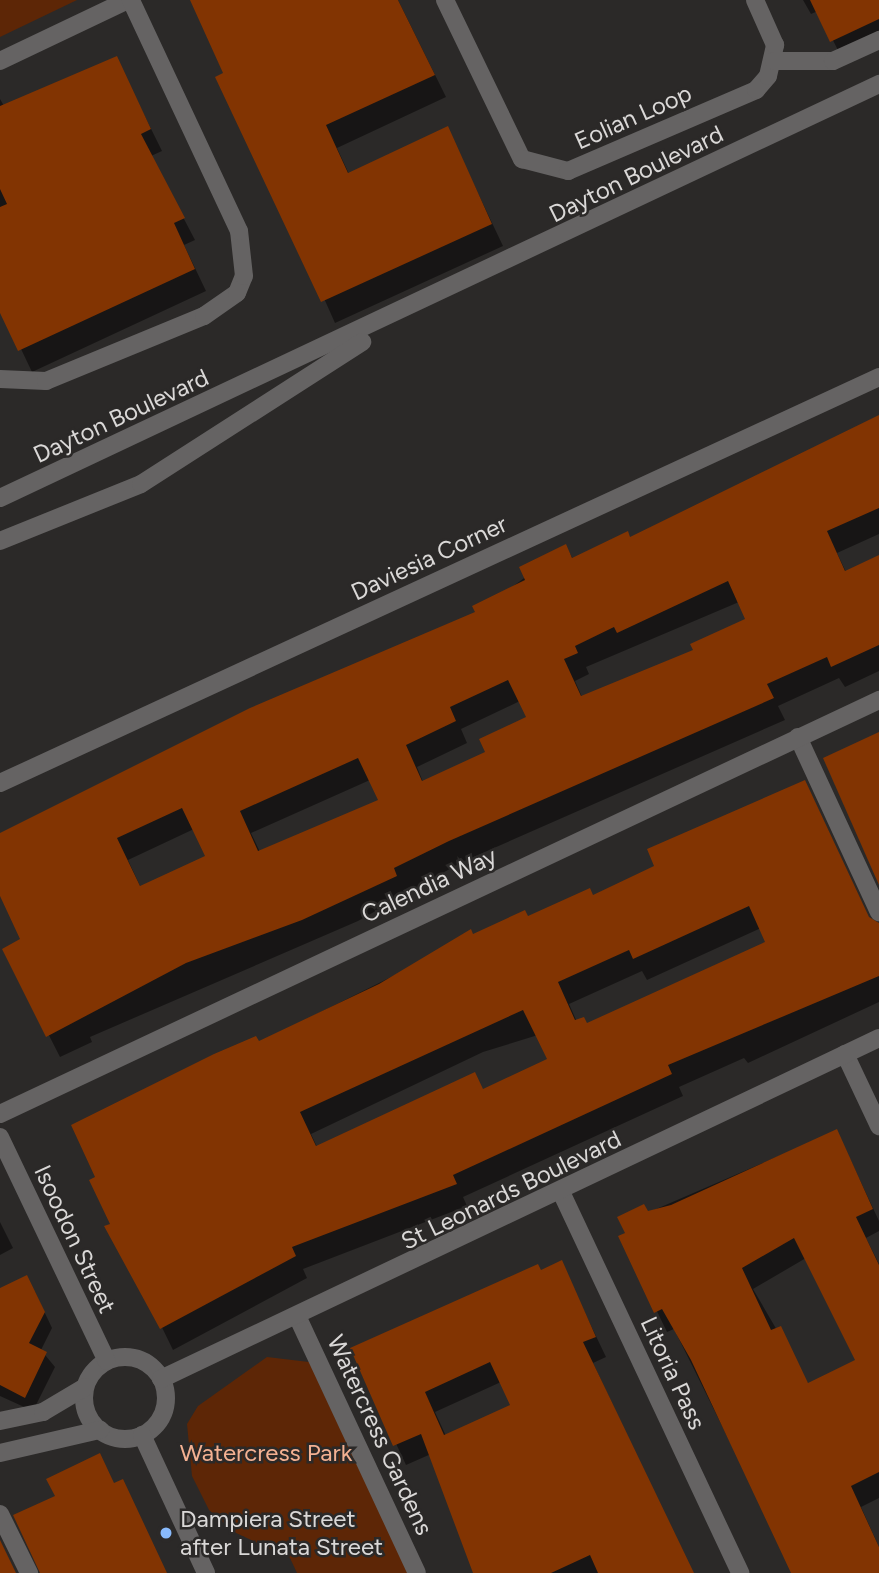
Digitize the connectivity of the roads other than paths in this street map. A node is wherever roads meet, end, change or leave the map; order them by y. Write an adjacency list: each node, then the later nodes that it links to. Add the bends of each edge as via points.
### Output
1 (130, 0): 5 (street); 10 (street, via 239,231 244,276 237,293 204,316 46,381)
2 (446, 0): 6 (street, Eolian Loop, via 513,145 522,159 548,171 584,168 756,90)
3 (755, 0): 6 (street, via 775,45)
4 (879, 40): 6 (street, via 833,61)
5 (0, 61)
6 (774, 61)
7 (879, 84): 8 (street, Dayton Boulevard)
8 (414, 307): 11 (street, Dayton Boulevard); 12 (street, Dayton Boulevard, via 141,484)
9 (879, 377): 15 (street, Daviesia Corner)
10 (0, 379)
11 (0, 498)
12 (0, 541)
13 (879, 701): 14 (street, Calendia Way)
14 (798, 737): 16 (street); 19 (street, Calendia Way)
15 (0, 783)
16 (879, 912)
17 (879, 1038): 18 (street, St Leonards Boulevard)
18 (845, 1054): 20 (street); 22 (street, St Leonards Boulevard)
19 (0, 1114)
20 (879, 1126)
21 (0, 1137): 24 (street, Isoodon Street)
22 (562, 1194): 23 (street, St Leonards Boulevard); 35 (street, Litoria Pass)
23 (298, 1318): 25 (street, St Leonards Boulevard); 34 (street, Watercress Gardens)
24 (107, 1361): 25 (street, via 137,1359); 26 (street)
25 (161, 1379): 29 (street, via 165,1408)
26 (85, 1387): 27 (street, via 43,1412); 28 (street, via 86,1411)
27 (0, 1421)
28 (100, 1430): 29 (street, via 120,1438); 30 (street)
29 (142, 1435): 33 (street)
30 (0, 1453)
31 (0, 1514): 32 (street)
32 (29, 1573)
33 (206, 1573)
34 (417, 1573)
35 (740, 1573)

